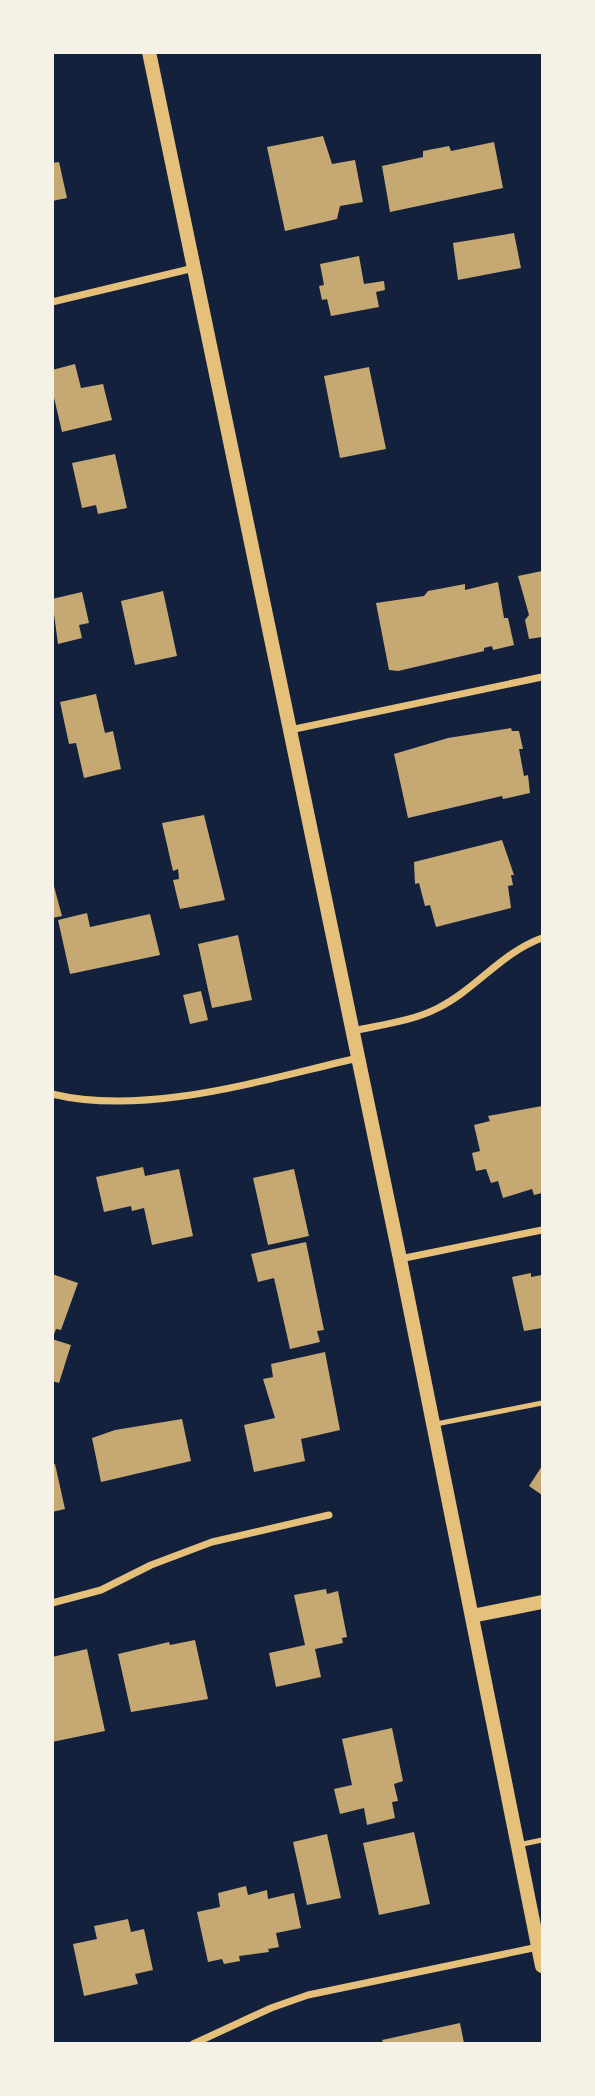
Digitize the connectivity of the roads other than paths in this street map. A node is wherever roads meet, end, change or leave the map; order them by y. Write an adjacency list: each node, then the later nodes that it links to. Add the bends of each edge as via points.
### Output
1 (149, 52): 2 (main road)
2 (194, 268): 3 (street); 5 (main road)
3 (52, 302)
4 (542, 677): 5 (street)
5 (290, 730): 7 (main road)
6 (542, 938): 7 (street, via 497,963 436,1009)
7 (352, 1031): 8 (main road)
8 (358, 1058): 9 (street, via 166,1098); 11 (main road)
9 (52, 1094)
10 (542, 1230): 11 (street)
11 (400, 1259): 13 (main road)
12 (542, 1403): 13 (lane)
13 (433, 1425): 17 (main road)
14 (329, 1515): 16 (street, via 212,1542 101,1590)
15 (542, 1602): 17 (main road)
16 (52, 1603)
17 (472, 1616): 19 (main road)
18 (542, 1840): 19 (lane)
19 (518, 1845): 20 (main road)
20 (538, 1946): 21 (main road); 22 (street, via 308,1995)
21 (542, 1966)
22 (193, 2043)

